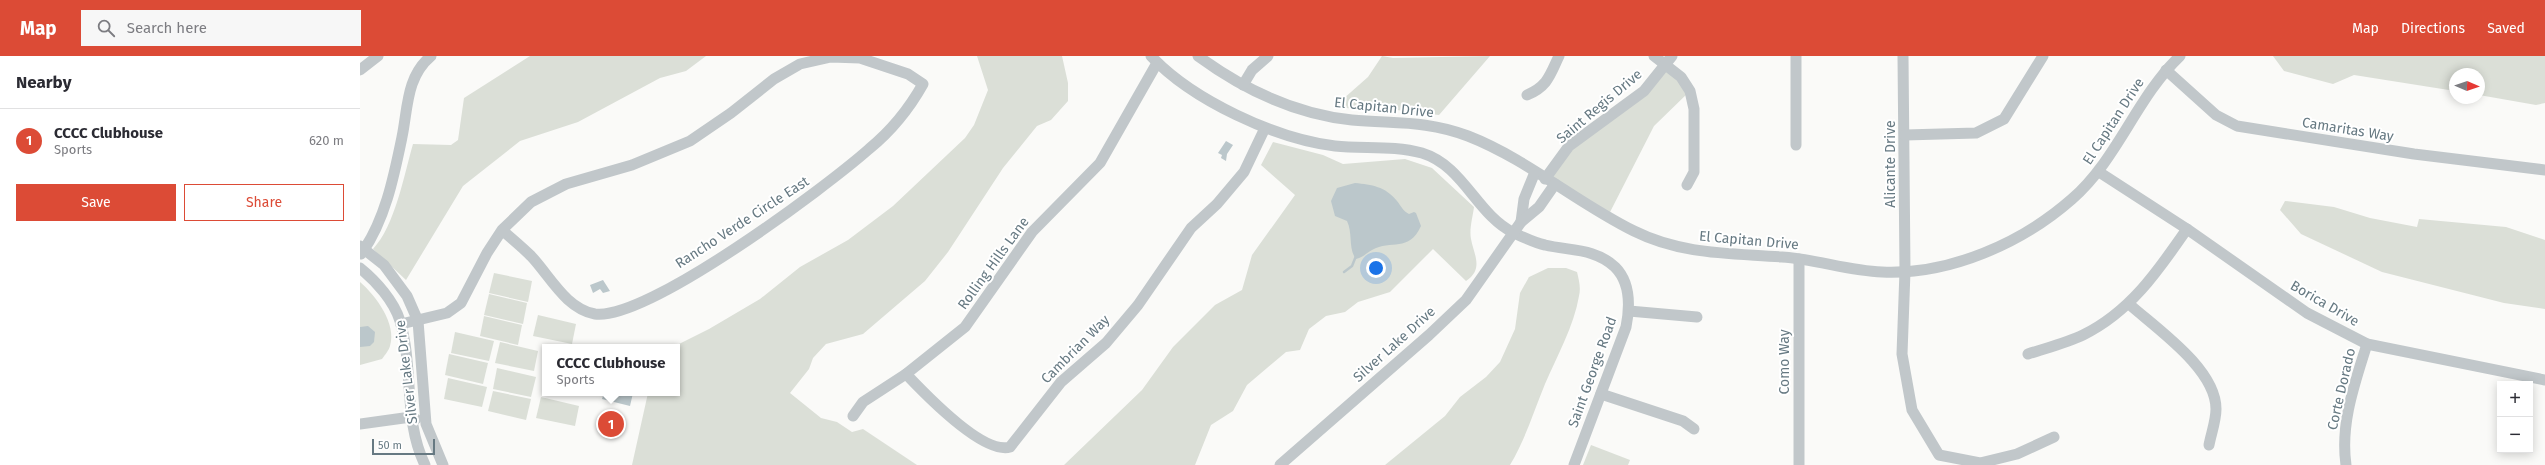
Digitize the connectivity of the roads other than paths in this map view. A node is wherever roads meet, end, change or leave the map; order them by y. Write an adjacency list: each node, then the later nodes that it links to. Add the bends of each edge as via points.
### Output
1 (378, 56): 14 (street)
2 (431, 56): 30 (street, via 418,71 411,85 393,177 374,232)
3 (1198, 56): 16 (street, El Capitan Drive)
4 (1268, 56): 16 (street, via 1252,70)
5 (1559, 56): 17 (street, via 1546,83)
6 (1654, 56): 13 (street)
7 (1672, 56): 13 (street, Saint Regis Drive)
8 (1796, 56): 20 (street)
9 (1903, 56): 19 (street, Alicante Drive)
10 (2043, 56): 19 (street, via 2004,119 1976,133)
11 (2180, 56): 15 (street, El Capitan Drive)
12 (1154, 59): 18 (street, Saint George Road, via 1206,98); 42 (street, Rolling Hills Lane, via 1100,162 1032,232 966,327)
13 (1666, 66): 24 (street, Saint Regis Drive, via 1644,91 1569,146); 25 (street, via 1681,77 1690,92 1694,109 1694,172)
14 (362, 70)
15 (2166, 70): 21 (street, Camaritas Way, via 2216,115 2237,126 2414,154); 23 (street, El Capitan Drive, via 2143,100)
16 (1243, 85): 22 (street, El Capitan Drive, via 1292,107 1324,115 1352,120 1412,122 1448,130 1482,142)
17 (1528, 95)
18 (1266, 128): 29 (street, Saint George Road, via 1300,140 1327,145 1360,149 1405,149 1443,162 1484,209); 42 (street, Cambrian Way, via 1244,172 1217,204 1191,228 1138,305 1106,343 1061,382 1010,447 1002,450 993,447 956,422)
19 (1905, 135): 34 (street, Alicante Drive)
20 (1796, 145)
21 (2545, 170)
22 (1535, 172): 24 (street, El Capitan Drive); 26 (street, via 1524,199)
23 (2099, 172): 27 (street, Borica Drive); 34 (street, El Capitan Drive, via 2073,198 2019,236 1955,263)
24 (1550, 182): 26 (street, Saint Regis Drive, via 1539,207); 32 (street, El Capitan Drive, via 1635,231 1662,242 1704,253)
25 (1687, 185)
26 (1520, 222): 29 (street, Silver Lake Drive)
27 (2187, 229): 35 (street, via 2147,286); 40 (street, Borica Drive, via 2307,313)
28 (502, 230): 28 (street, Rancho Verde Circle East, via 531,256 570,302 582,310 608,314 622,310 646,300 716,261 815,193 870,149 896,124 923,84 908,74 860,58 831,57 800,64 774,79 690,141 625,168 548,191 531,202); 38 (street, via 461,303 447,313)
29 (1514, 233): 36 (street, Saint George Road, via 1542,245 1586,251 1605,260 1622,276); 54 (street, Silver Lake Drive, via 1466,300)
30 (362, 250): 38 (street, Silver Lake Drive, via 384,265 407,296)
31 (360, 259): 33 (street, Silver Lake Drive)
32 (1799, 259): 34 (street, El Capitan Drive, via 1853,270); 56 (street, Como Way)
33 (364, 271): 39 (street, Silver Lake Drive, via 388,298)
34 (1905, 272): 50 (street, Alicante Drive, via 1902,354 1912,410 1939,455 1980,463 2018,454)
35 (2130, 304): 41 (street, via 2083,335); 51 (street, via 2198,366 2212,388 2216,410)
36 (1629, 311): 37 (street); 44 (street, Saint George Road, via 1626,327)
37 (1697, 317)
38 (418, 321): 39 (street); 48 (street, Silver Lake Drive)
39 (401, 324): 46 (street, Silver Lake Drive)
40 (2367, 344): 43 (street, Borica Drive); 57 (street, Corte Dorado, via 2346,420)
41 (2028, 354)
42 (906, 374): 45 (street, Rolling Hills Lane, via 863,402)
43 (2545, 380)
44 (1601, 394): 49 (street, via 1683,421); 55 (street, Saint George Road)
45 (853, 416)
46 (411, 417): 47 (street); 48 (street); 52 (street, Silver Lake Drive, via 417,449)
47 (360, 424)
48 (426, 424): 53 (street, Silver Lake Drive)
49 (1694, 429)
50 (2054, 437)
51 (2209, 445)
52 (425, 465)
53 (443, 465)
54 (1280, 465)
55 (1574, 465)
56 (1799, 465)
57 (2346, 465)

